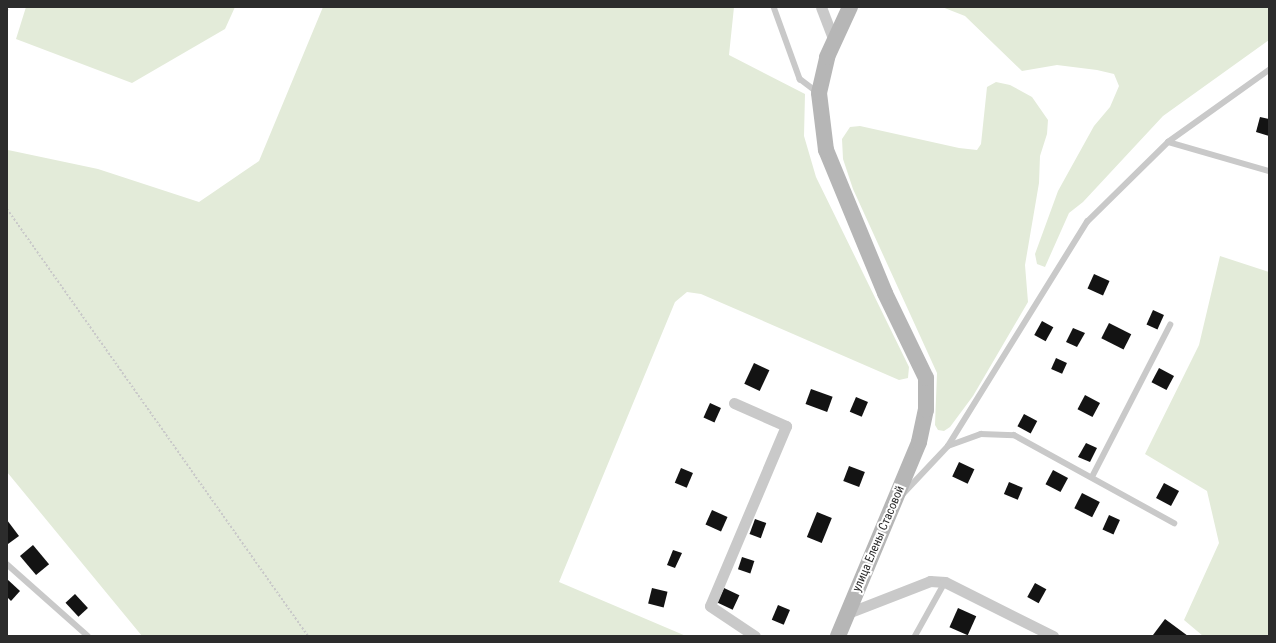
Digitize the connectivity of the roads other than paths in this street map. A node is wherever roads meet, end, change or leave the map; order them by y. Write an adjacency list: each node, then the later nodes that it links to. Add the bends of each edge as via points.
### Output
1 (774, 7): 6 (lane, via 800,79)
2 (821, 7): 4 (street)
3 (850, 7): 4 (main road, улица Елены Стасовой)
4 (834, 41): 6 (main road, улица Елены Стасовой, via 824,68)
5 (1269, 70): 7 (lane)
6 (819, 93): 13 (main road, улица Елены Стасовой, via 826,150 837,182 888,300 926,378 926,410 919,442)
7 (1168, 142): 8 (lane); 11 (lane, via 1087,222)
8 (1269, 171)
9 (1170, 325): 12 (lane)
10 (734, 403): 19 (street, via 786,426 710,606)
11 (948, 446): 12 (lane, via 981,434 1014,435); 13 (lane)
12 (1092, 477): 14 (lane)
13 (894, 502): 17 (main road, улица Елены Стасовой)
14 (1174, 523)
15 (7, 564): 18 (lane)
16 (945, 582): 17 (street, via 930,581); 21 (lane); 22 (street)
17 (848, 613): 20 (main road, улица Елены Стасовой)
18 (88, 636)
19 (755, 636)
20 (838, 636)
21 (915, 636)
22 (1053, 636)

